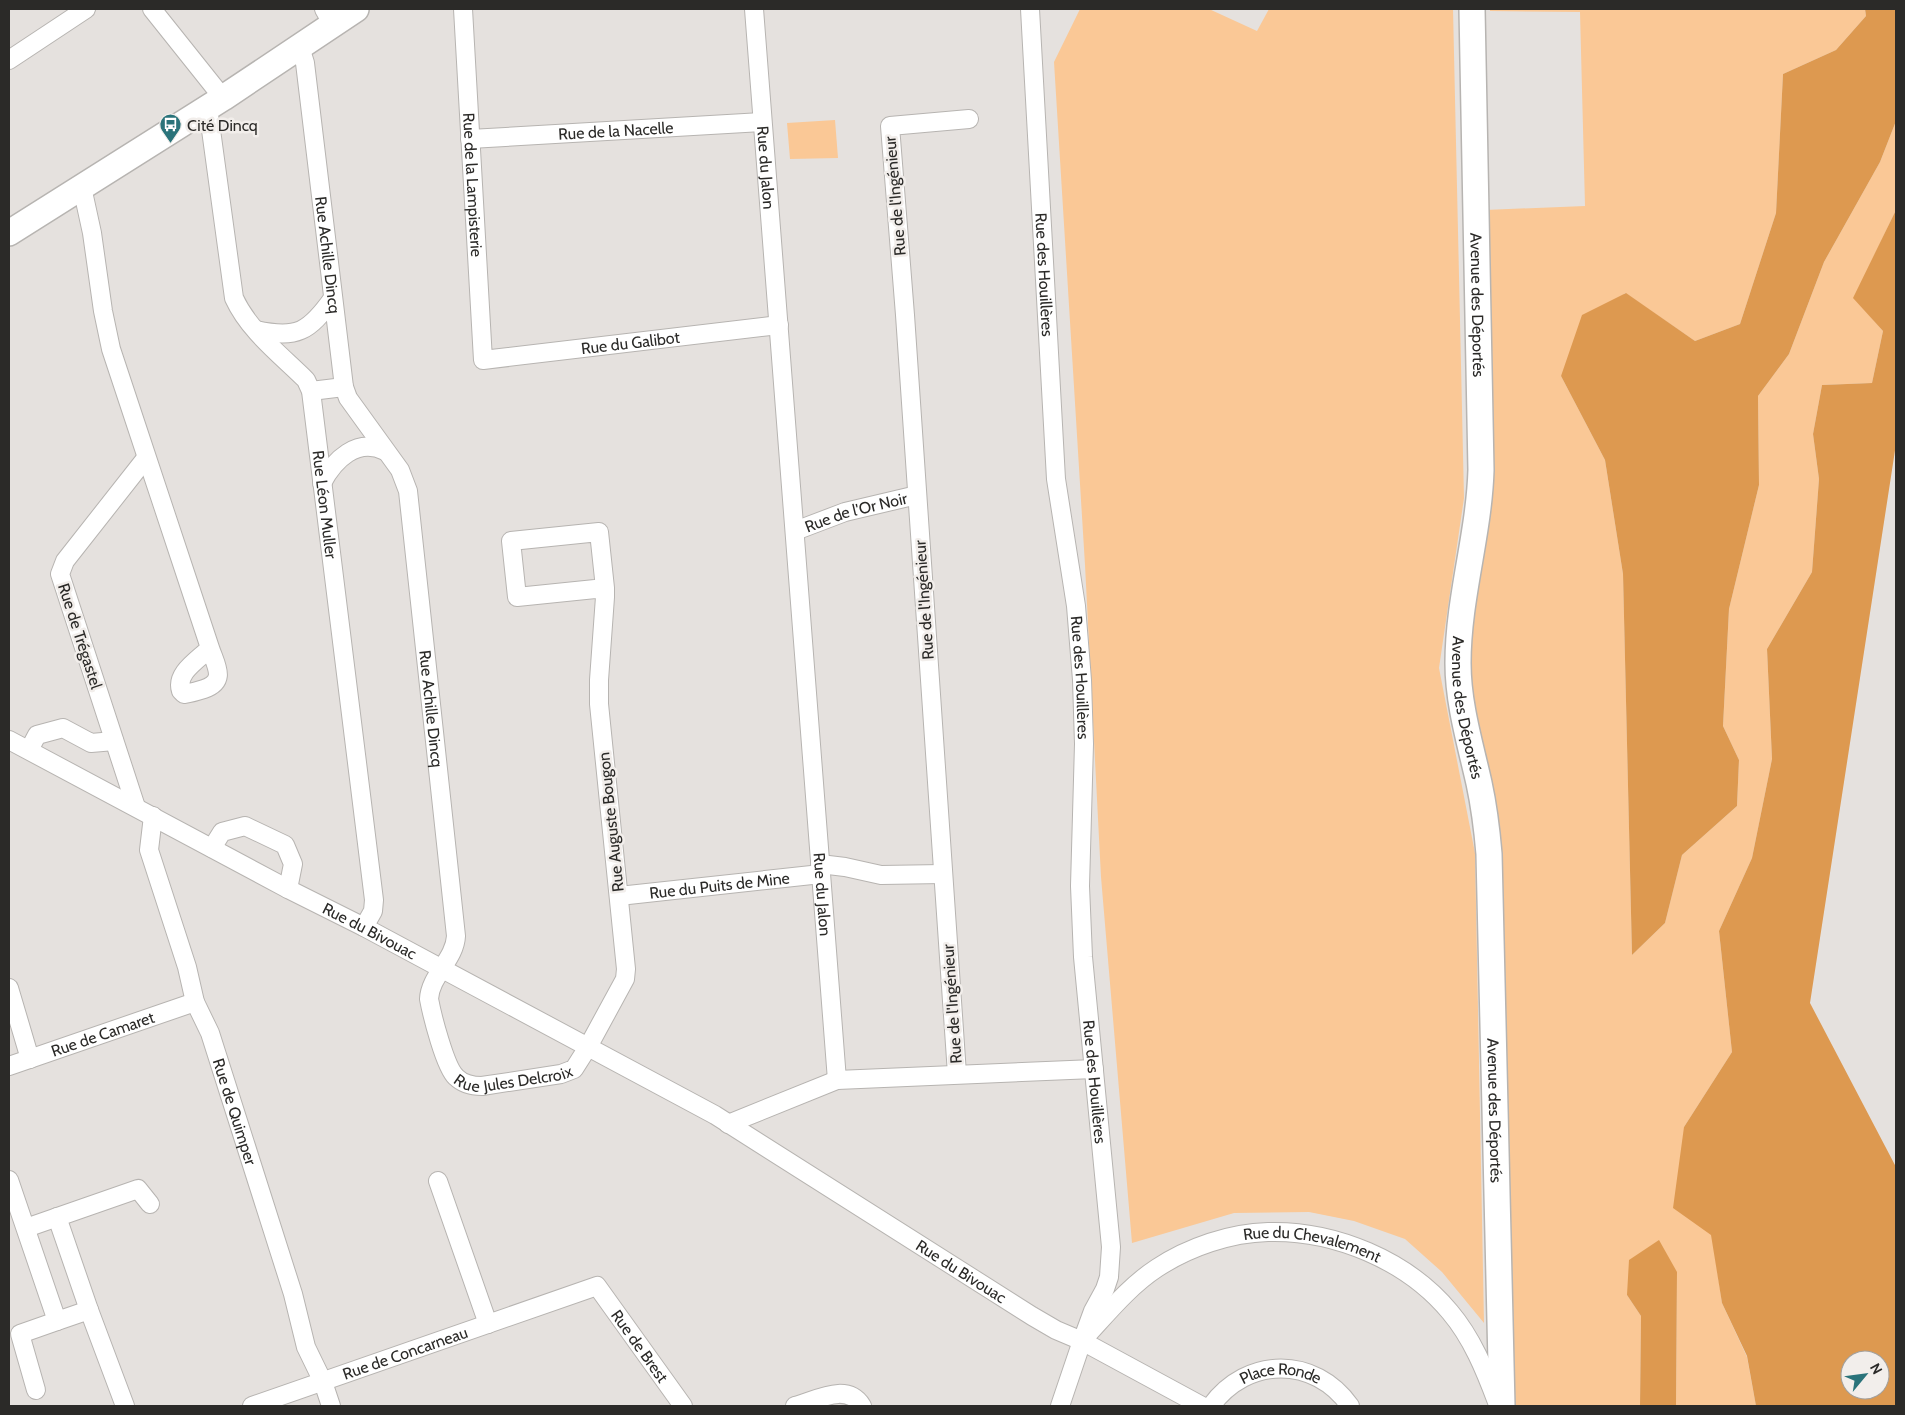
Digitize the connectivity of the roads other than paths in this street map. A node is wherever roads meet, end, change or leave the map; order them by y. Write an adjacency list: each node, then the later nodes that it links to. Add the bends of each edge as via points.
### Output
1 (86, 9): 10 (street)
2 (152, 9): 11 (street)
3 (356, 9): 8 (street)
4 (463, 9): 14 (street, Rue de la Lampisterie)
5 (754, 9): 13 (street, Rue du Jalon)
6 (1030, 9): 47 (street, Rue des Houillères, via 1056,479 1076,606 1082,680 1084,744 1080,909)
7 (1472, 9): 73 (street, Avenue des Déportés, via 1481,477 1476,529 1460,622 1458,665 1463,711 1481,793 1489,854)
8 (328, 17): 9 (street)
9 (300, 47): 11 (street); 17 (street, Rue Achille Dincq, via 305,63)
10 (9, 60)
11 (215, 103): 15 (street); 19 (street, Rue Léon Muller, via 232,289 238,307)
12 (969, 118): 26 (street, Rue de l'Ingénieur, via 890,126)
13 (762, 122): 14 (street, Rue de la Nacelle); 18 (street, Rue du Jalon)
14 (470, 139): 20 (street, Rue de la Lampisterie)
15 (82, 187): 16 (street); 24 (street, via 108,337)
16 (9, 233)
17 (333, 298): 19 (street, via 316,320 300,331 282,335); 21 (street, Rue Achille Dincq)
18 (779, 325): 20 (street, Rue du Galibot); 27 (street, Rue du Jalon)
19 (256, 330): 22 (street, Rue Léon Muller, via 306,380)
20 (482, 360)
21 (344, 387): 22 (street); 23 (street, Rue Achille Dincq, via 348,398)
22 (311, 391): 25 (street, Rue Léon Muller)
23 (385, 451): 25 (street, via 371,447 352,450 330,468); 41 (street, Rue Achille Dincq, via 400,470 408,491 456,936 454,948)
24 (146, 458): 29 (street); 31 (street, Rue de Trégastel, via 65,561 60,574)
25 (322, 483): 40 (street, Rue Léon Muller, via 374,900 373,911)
26 (917, 495): 27 (street, Rue de l'Or Noir, via 846,512); 37 (street, Rue de l'Ingénieur)
27 (795, 531): 36 (street, Rue du Jalon)
28 (605, 588): 28 (street, Rue Auguste Bougon, via 599,532 511,541 517,597); 39 (street, Rue Auguste Bougon, via 599,698)
29 (210, 648)
30 (9, 740): 32 (street, Rue du Bivouac)
31 (114, 741): 32 (street, via 90,743 63,728); 33 (street, Rue de Trégastel)
32 (33, 743): 33 (street, Rue du Bivouac)
33 (136, 807): 34 (street, Rue du Bivouac)
34 (153, 816): 35 (street, Rue du Bivouac); 43 (street, Rue de Quimper, via 149,850)
35 (212, 848): 38 (street, Rue du Bivouac); 38 (street, via 222,832 244,826 285,845 293,864)
36 (821, 869): 37 (street, Rue du Puits de Mine, via 845,866 881,875); 39 (street, Rue du Puits de Mine); 49 (street, Rue du Jalon)
37 (943, 874): 48 (street, Rue de l'Ingénieur)
38 (288, 889): 40 (street, Rue du Bivouac)
39 (619, 896): 44 (street, Rue Auguste Bougon, via 626,976)
40 (364, 927): 41 (street, Rue du Bivouac)
41 (442, 969): 44 (street, Rue du Bivouac); 44 (street, Rue Jules Delcroix, via 428,996 429,1003 449,1068 463,1082 482,1086 566,1073 577,1066)
42 (9, 988): 45 (street)
43 (195, 1002): 45 (street, Rue de Camaret); 61 (street, Rue de Quimper, via 210,1033 293,1294 306,1347)
44 (588, 1047): 50 (street, Rue du Bivouac)
45 (30, 1059): 46 (street, Rue de Camaret)
46 (9, 1066)
47 (1094, 1069): 48 (street); 60 (street, Rue des Houillères, via 1111,1247 1105,1289)
48 (957, 1074): 49 (street)
49 (837, 1080): 50 (street)
50 (728, 1124): 60 (street, Rue du Bivouac, via 1032,1316)
51 (9, 1180): 55 (street)
52 (438, 1181): 59 (street, Rue de Concarneau)
53 (150, 1204): 54 (street, via 138,1189)
54 (57, 1217): 55 (street); 57 (street)
55 (26, 1228): 58 (street)
56 (598, 1286): 59 (street, Rue de Concarneau); 66 (street, Rue de Brest)
57 (89, 1310): 58 (street); 63 (street)
58 (57, 1321): 62 (street, via 20,1334)
59 (488, 1324): 61 (street, Rue de Concarneau)
60 (1082, 1341): 69 (street, Rue des Houillères); 70 (street, Rue du Bivouac); 73 (street, Rue du Chevalement, via 1134,1287 1174,1258 1241,1235 1267,1232 1295,1234 1366,1251 1431,1292 1465,1333)
61 (323, 1382): 64 (street, Rue de Concarneau); 65 (street, Rue de Quimper)
62 (36, 1390)
63 (125, 1406)
64 (252, 1406)
65 (331, 1406)
66 (683, 1406)
67 (795, 1406): 68 (street, via 842,1392 853,1395)
68 (862, 1406)
69 (1060, 1406)
70 (1202, 1406)
71 (1211, 1406): 72 (street, Place Ronde, via 1228,1386 1241,1378 1255,1372 1286,1368 1328,1383)
72 (1350, 1406)
73 (1501, 1406)

